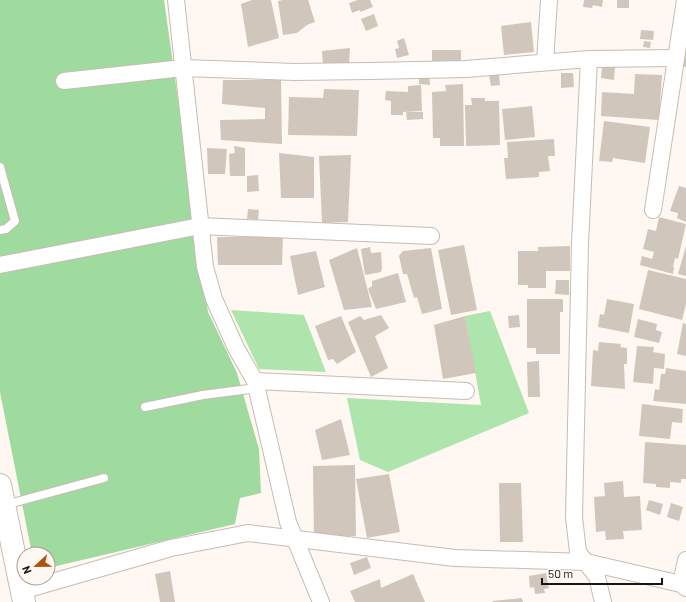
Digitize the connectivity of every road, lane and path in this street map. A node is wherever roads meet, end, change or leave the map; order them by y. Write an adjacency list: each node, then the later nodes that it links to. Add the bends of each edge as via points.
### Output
1 (176, 0): 7 (street)
2 (549, 0): 6 (street)
3 (685, 0): 4 (street)
4 (676, 58): 5 (street); 10 (street)
5 (589, 59): 6 (street); 22 (street, via 580,244 574,517 578,552)
6 (545, 62): 7 (street, via 466,69 302,72)
7 (183, 68): 8 (street); 11 (street)
8 (64, 81)
9 (0, 167): 12 (lane, via 14,221 6,229)
10 (653, 210)
11 (200, 226): 13 (street); 14 (street); 15 (street, via 205,267 214,299)
12 (0, 230)
13 (431, 236)
14 (0, 265)
15 (256, 385): 16 (street); 17 (lane); 20 (street)
16 (466, 391)
17 (145, 407)
18 (104, 478): 19 (lane)
19 (2, 495): 24 (main road)
20 (293, 537): 22 (street, via 455,558); 24 (street, via 248,533 171,548); 25 (street)
21 (686, 560): 23 (street)
22 (586, 562): 23 (street); 26 (street, via 597,577)
23 (683, 586)
24 (23, 596)
25 (321, 602)
26 (603, 602)

